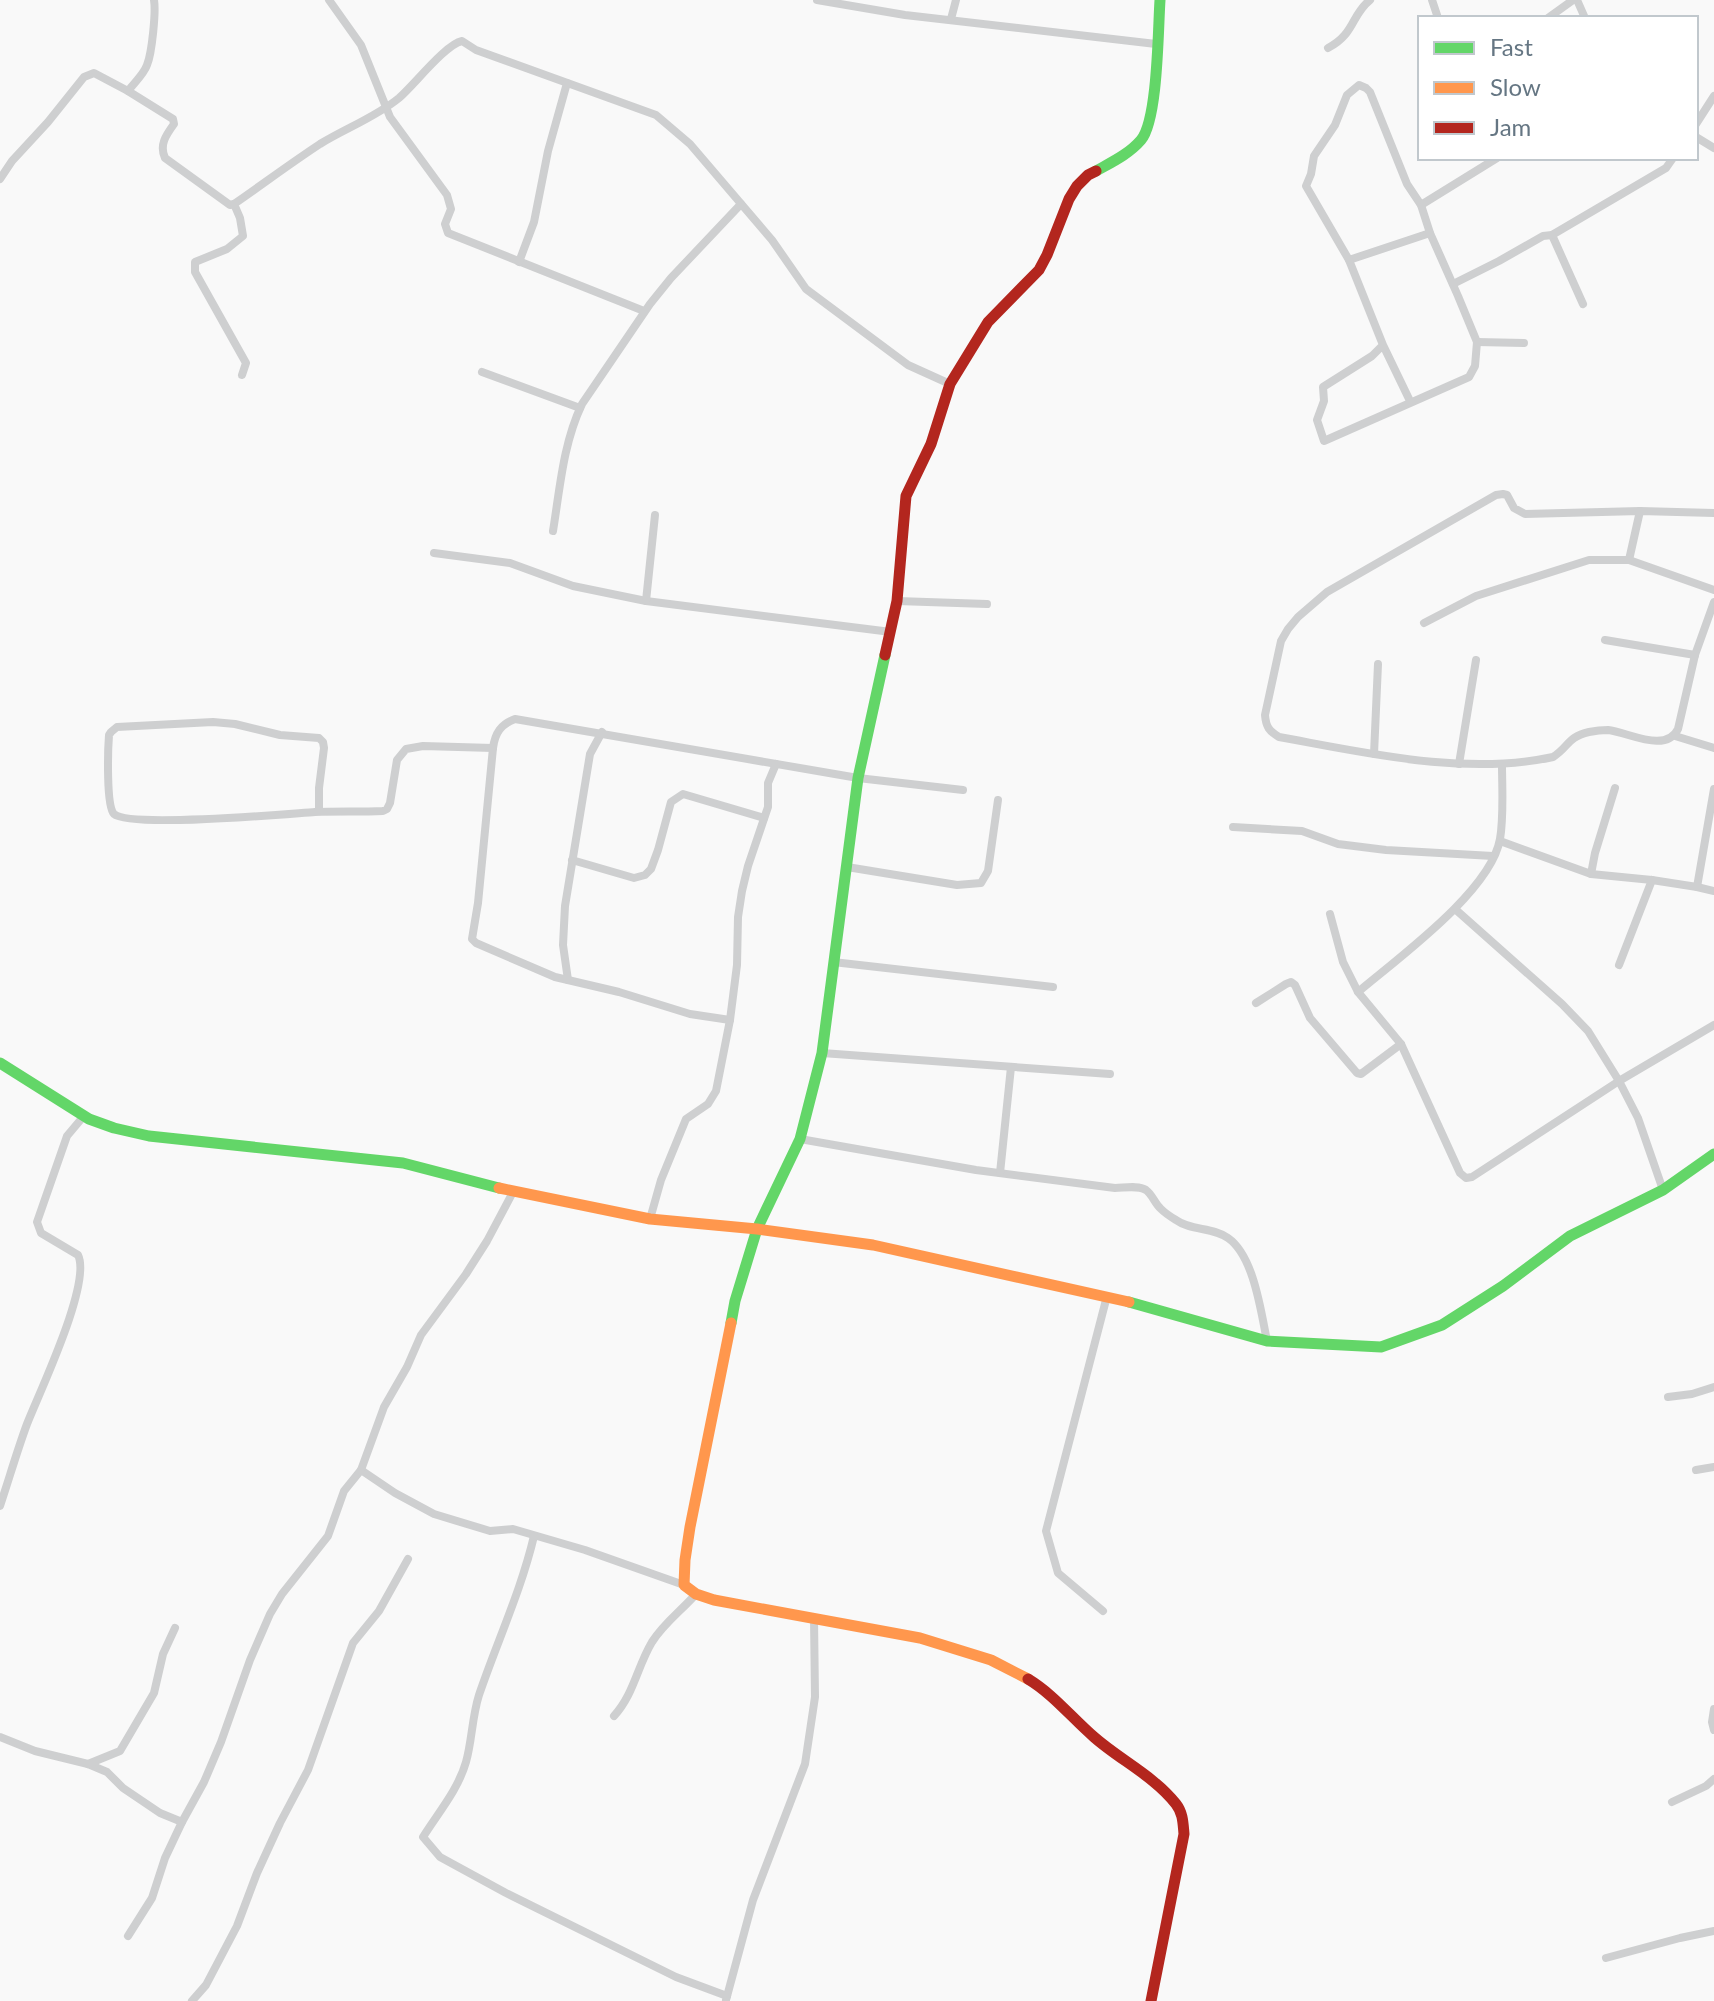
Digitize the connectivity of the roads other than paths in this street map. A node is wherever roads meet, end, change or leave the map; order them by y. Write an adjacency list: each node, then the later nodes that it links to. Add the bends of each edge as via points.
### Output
1 (154, 0): 14 (street, via 147,65)
2 (329, 0): 16 (street, via 361,45)
3 (817, 0): 8 (street)
4 (956, 0): 10 (street)
5 (1160, 0): 11 (street)
6 (1370, 0): 12 (street, via 1346,35)
7 (1575, 0): 9 (street)
8 (860, 4): 10 (street)
9 (1551, 16)
10 (951, 19): 11 (street)
11 (1156, 44): 36 (street, via 1154,94 1143,138 1077,186 1039,270 988,322)
12 (1328, 48)
13 (567, 83): 16 (street, via 462,41); 22 (street, via 656,115 690,144); 27 (street, via 534,222)
14 (128, 91): 20 (street, via 94,73 84,77); 21 (street, via 173,119 165,136 165,158 225,204)
15 (1714, 96): 17 (street)
16 (386, 108): 21 (street, via 321,143); 27 (street, via 447,195 448,233)
17 (1698, 121)
18 (1494, 160): 23 (street)
19 (1672, 160): 25 (street)
20 (0, 179)
21 (234, 204): 35 (street, via 243,236 195,262 195,272 246,363)
22 (741, 204): 30 (street); 36 (street, via 806,289 908,365)
23 (1421, 205): 24 (street); 26 (street, via 1407,184 1370,92 1355,87 1314,156 1306,186)
24 (1430, 233): 26 (street); 28 (street)
25 (1552, 235): 28 (street); 29 (street)
26 (1349, 260): 33 (street)
27 (519, 262): 30 (street)
28 (1453, 284): 31 (street)
29 (1583, 304)
30 (644, 311): 38 (street)
31 (1477, 342): 32 (street); 37 (street, via 1469,377)
32 (1524, 343)
33 (1383, 345): 37 (street); 37 (street, via 1323,387 1317,420 1324,441)
34 (482, 372): 38 (street)
35 (242, 375)
36 (950, 384): 47 (street, via 931,444 906,496)
37 (1410, 401)
38 (580, 408): 42 (street, via 564,457)
39 (1640, 511): 40 (street); 44 (street); 60 (street, via 1525,514 1507,495 1496,495 1327,592 1298,617 1281,641 1266,725 1279,737)
40 (1714, 513)
41 (655, 515): 46 (street)
42 (553, 531)
43 (434, 553): 46 (street, via 510,563 573,586)
44 (1629, 560): 45 (street); 50 (street, via 1589,560 1476,596)
45 (1714, 590)
46 (646, 601): 51 (street)
47 (897, 601): 49 (street); 51 (street)
48 (1714, 602): 53 (street)
49 (987, 604)
50 (1424, 623)
51 (891, 632): 64 (street)
52 (1605, 640): 53 (street)
53 (1695, 655): 57 (street)
54 (1476, 660): 62 (street)
55 (1378, 664): 60 (street)
56 (602, 732): 58 (street, via 515,719 500,729); 61 (street); 74 (street, via 590,754)
57 (1675, 736): 59 (street); 63 (street, via 1658,741 1608,730 1588,732 1572,738 1553,757)
58 (493, 748): 69 (street, via 406,749 397,760 387,809); 84 (street, via 471,936 476,943)
59 (1714, 748)
60 (1374, 754): 62 (street)
61 (776, 764): 64 (street); 70 (street)
62 (1459, 764): 63 (street)
63 (1502, 764): 72 (street)
64 (858, 778): 67 (street); 75 (street)
65 (1615, 788): 76 (street)
66 (1714, 789): 78 (street)
67 (963, 790)
68 (998, 800): 75 (street, via 988,871 981,883 957,885)
69 (319, 812): 69 (street, via 186,820 115,815 109,735 117,727 213,722 319,738 324,748)
70 (764, 818): 74 (street, via 683,794 671,802 645,875 634,878); 88 (street, via 738,917)
71 (1233, 827): 73 (street, via 1302,831 1338,844 1386,850)
72 (1500, 841): 73 (street); 76 (street)
73 (1493, 856): 80 (street, via 1486,874)
74 (572, 860): 84 (street, via 563,945)
75 (847, 867): 82 (street)
76 (1591, 874): 77 (street)
77 (1652, 880): 78 (street); 83 (street)
78 (1697, 887): 79 (street)
79 (1714, 891)
80 (1455, 909): 86 (street); 95 (street, via 1588,1031)
81 (1330, 914): 86 (street)
82 (833, 962): 85 (street); 91 (street)
83 (1619, 965)
84 (568, 980): 88 (street)
85 (1053, 987)
86 (1358, 992): 90 (street)
87 (1256, 1003): 90 (street, via 1291,982 1310,1018 1357,1073)
88 (730, 1020): 102 (street, via 716,1091 708,1104 686,1119)
89 (1714, 1025): 95 (street)
90 (1401, 1044): 95 (street, via 1466,1178)
91 (822, 1053): 93 (street); 97 (street)
92 (0, 1063): 96 (street)
93 (1011, 1067): 94 (street); 99 (street)
94 (1110, 1074)
95 (1619, 1081): 100 (street)
96 (83, 1117): 101 (street, via 149,1136 403,1163); 111 (street, via 67,1136 37,1222 41,1233 78,1255 81,1268 60,1347)
97 (800, 1139): 99 (street); 103 (street)
98 (1714, 1154): 100 (street)
99 (1000, 1173): 105 (street, via 1136,1187 1146,1190 1181,1224 1229,1238 1249,1268)
100 (1663, 1190): 105 (street, via 1570,1236 1442,1325 1381,1347)
101 (513, 1192): 102 (street); 109 (street, via 466,1274 421,1335 384,1407)
102 (650, 1219): 103 (street)
103 (757, 1229): 104 (street, via 873,1245); 114 (street, via 735,1301 690,1527)
104 (1107, 1296): 105 (street); 116 (street, via 1046,1531 1058,1573)
105 (1267, 1341)
106 (1714, 1387): 107 (street)
107 (1668, 1397)
108 (1714, 1467): 110 (street)
109 (361, 1470): 112 (street, via 434,1514 490,1531 513,1529); 126 (street, via 344,1491 328,1536 270,1614 221,1742)
110 (1696, 1470)
111 (0, 1506)
112 (534, 1536): 114 (street); 130 (street, via 479,1696 466,1761 423,1837 440,1857 506,1893)
113 (408, 1559): 131 (street, via 379,1611 353,1643 308,1770 237,1926)
114 (684, 1585): 115 (street)
115 (696, 1594): 117 (street); 120 (street, via 651,1644 626,1703)
116 (1103, 1611)
117 (814, 1618): 130 (street, via 815,1697 805,1764 753,1900); 132 (street, via 920,1638 1016,1672 1160,1786 1178,1807 1184,1834)
118 (175, 1628): 123 (street, via 154,1693 120,1751)
119 (1714, 1709): 121 (street)
120 (614, 1716)
121 (1714, 1730)
122 (0, 1737): 123 (street)
123 (88, 1764): 126 (street)
124 (1714, 1779): 125 (street)
125 (1672, 1802)
126 (182, 1822): 128 (street, via 152,1898)
127 (1714, 1931): 129 (street)
128 (128, 1936)
129 (1606, 1958)
130 (726, 1999)
131 (192, 2001)
132 (1151, 2001)

